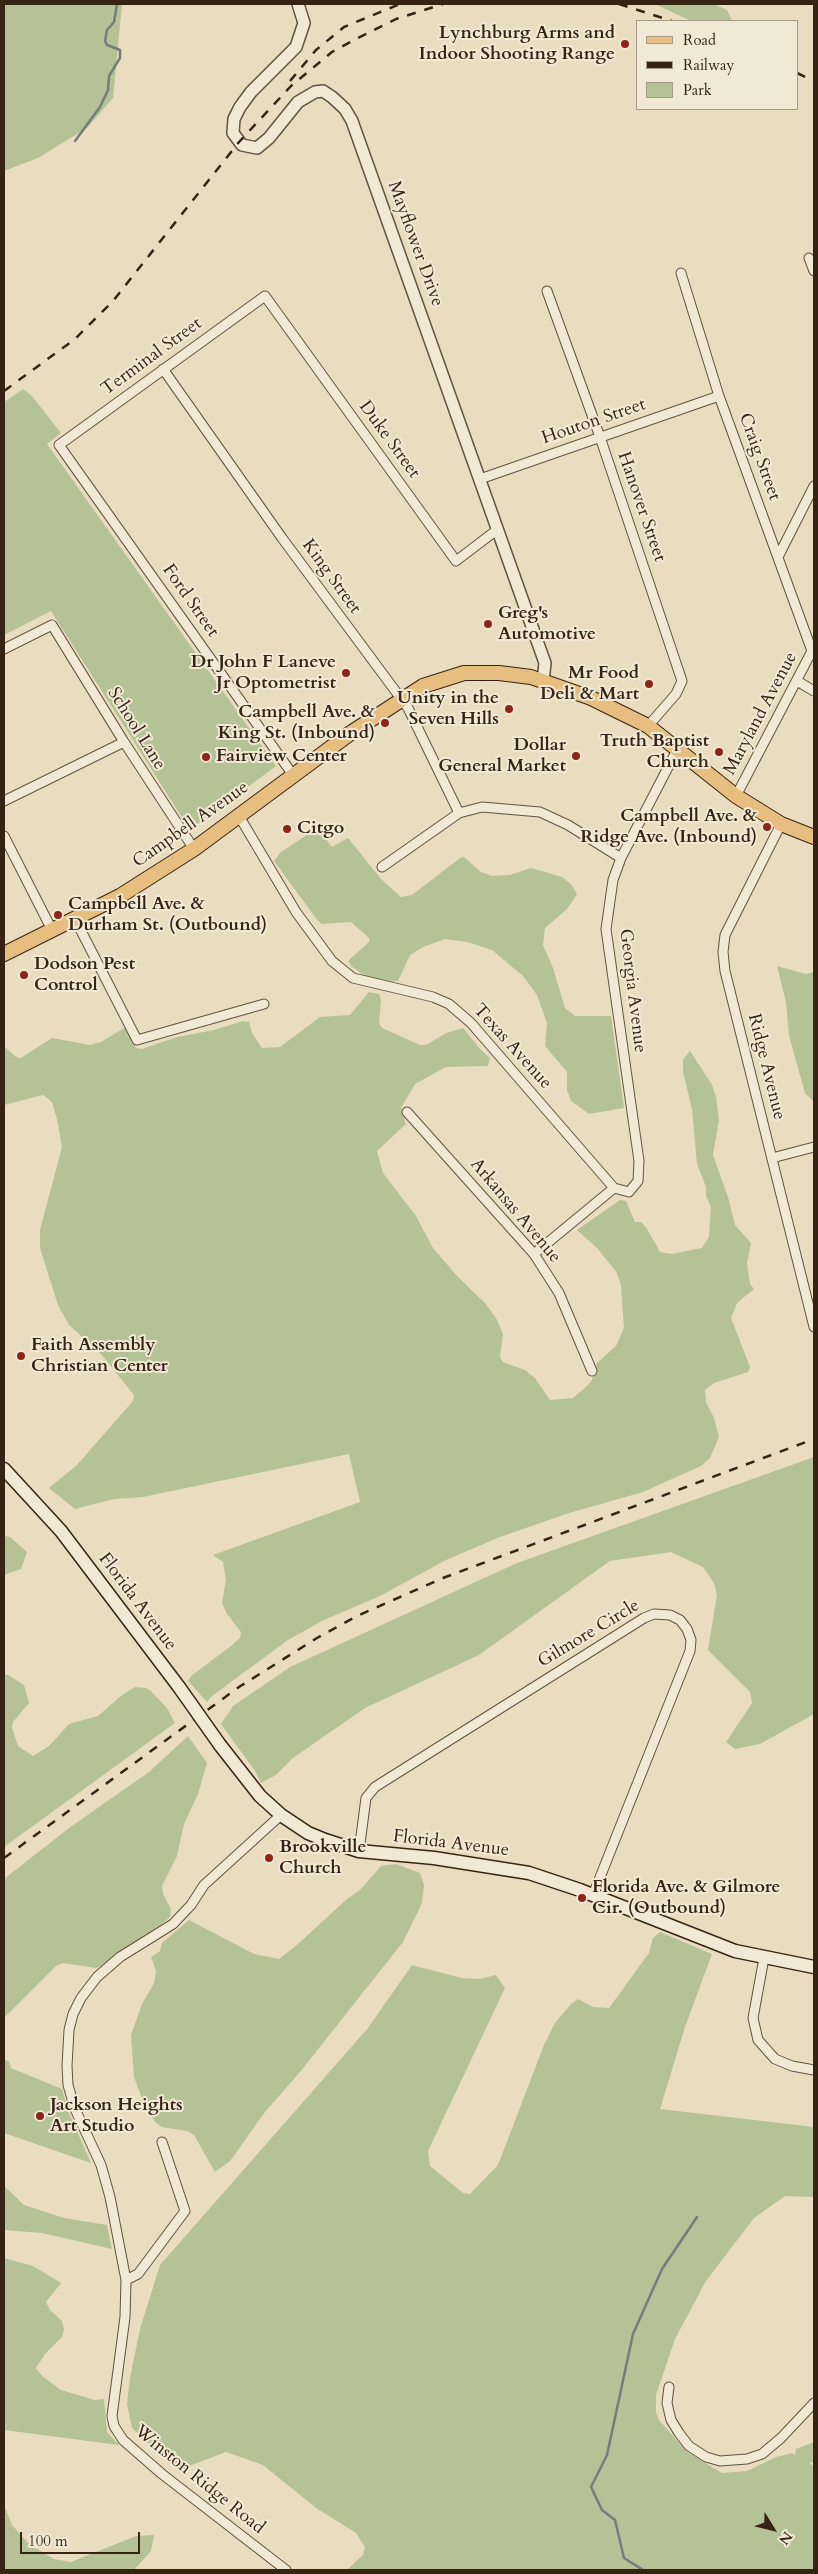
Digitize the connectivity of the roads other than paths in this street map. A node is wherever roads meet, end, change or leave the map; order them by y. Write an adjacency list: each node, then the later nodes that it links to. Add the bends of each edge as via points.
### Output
1 (298, 4): 11 (street, Mayflower Drive, via 304,23 296,47 240,107 234,119 233,133 242,145 258,148 298,102 315,92 327,94 345,109 365,154)
2 (809, 258): 3 (street)
3 (814, 271)
4 (681, 273): 8 (street, Craig Street)
5 (547, 291): 9 (street, Hanover Street)
6 (265, 296): 7 (street, Terminal Street); 13 (street, Duke Street, via 456,561)
7 (163, 369): 10 (street, Terminal Street); 20 (street, King Street)
8 (720, 396): 9 (street, Houton Street); 14 (street, Craig Street)
9 (600, 437): 11 (street, Houton Street); 21 (street, Hanover Street, via 682,681 676,694)
10 (59, 445): 24 (street, Ford Street)
11 (480, 479): 13 (street, Mayflower Drive)
12 (814, 486): 14 (street)
13 (498, 530): 17 (street, Mayflower Drive, via 545,663)
14 (778, 557): 16 (street, Craig Street)
15 (4, 649): 22 (street, School Lane, via 52,625)
16 (813, 649): 18 (street, Maryland Avenue)
17 (543, 681): 20 (main road, Campbell Avenue, via 499,673 464,673 437,680); 21 (main road, Campbell Avenue, via 591,698)
18 (797, 681): 19 (street); 25 (street, Maryland Avenue)
19 (814, 691)
20 (401, 700): 24 (main road, Campbell Avenue); 27 (street, King Street, via 408,708)
21 (648, 726): 23 (main road, Campbell Avenue)
22 (124, 742): 26 (street); 32 (street, School Lane)
23 (677, 750): 25 (main road, Campbell Avenue); 33 (street, Georgia Avenue)
24 (293, 775): 28 (main road, Campbell Avenue)
25 (736, 796): 29 (main road, Campbell Avenue)
26 (4, 801)
27 (459, 813): 33 (street, via 482,807 540,812 568,825); 34 (street)
28 (239, 816): 32 (main road, Campbell Avenue); 42 (street, Texas Avenue, via 296,912 332,961 353,978 434,997 449,1004 471,1023)
29 (781, 824): 31 (main road, Campbell Avenue); 41 (street, Ridge Avenue, via 725,935 723,952)
30 (4, 836): 36 (street)
31 (814, 837)
32 (194, 849): 35 (main road, Campbell Avenue, via 120,896)
33 (621, 858): 42 (street, Georgia Avenue, via 613,880 606,928 639,1161 638,1181 633,1190 624,1192)
34 (382, 867)
35 (75, 919): 36 (main road, Campbell Avenue); 38 (street, via 137,1040)
36 (52, 930): 37 (main road, Campbell Avenue)
37 (4, 954)
38 (264, 1004)
39 (407, 1112): 43 (street, Arkansas Avenue)
40 (814, 1147): 41 (street)
41 (772, 1158): 44 (street, Ridge Avenue)
42 (614, 1188): 43 (street)
43 (534, 1254): 45 (street, Arkansas Avenue, via 560,1294)
44 (814, 1327)
45 (592, 1371)
46 (4, 1469): 47 (main road, Florida Avenue, bridge, via 61,1531 220,1745 260,1796)
47 (280, 1815): 48 (main road, Florida Avenue, via 308,1833); 54 (street, Winston Ridge Road, via 204,1886 191,1906 173,1924 120,1957 97,1977 73,2014 69,2030 68,2085 75,2109 101,2165)
48 (359, 1851): 49 (main road, Florida Avenue, via 498,1866); 49 (street, Gilmore Circle, via 366,1798 375,1787 644,1618 659,1613 670,1615 687,1629 691,1640 690,1652)
49 (593, 1895): 50 (main road, Florida Avenue, via 705,1941)
50 (764, 1958): 51 (main road, Florida Avenue); 52 (street, via 753,2018 758,2040 774,2059)
51 (814, 1966)
52 (814, 2070)
53 (162, 2142): 54 (street, via 185,2211 138,2274)
54 (126, 2280): 57 (street, Winston Ridge Road, via 112,2416 118,2433 162,2474 230,2526)
55 (669, 2387): 56 (street, via 667,2403 671,2420 679,2433 689,2446 720,2461 762,2454)
56 (814, 2403)
57 (274, 2568): 58 (street, Winston Ridge Road)
58 (286, 2570)

